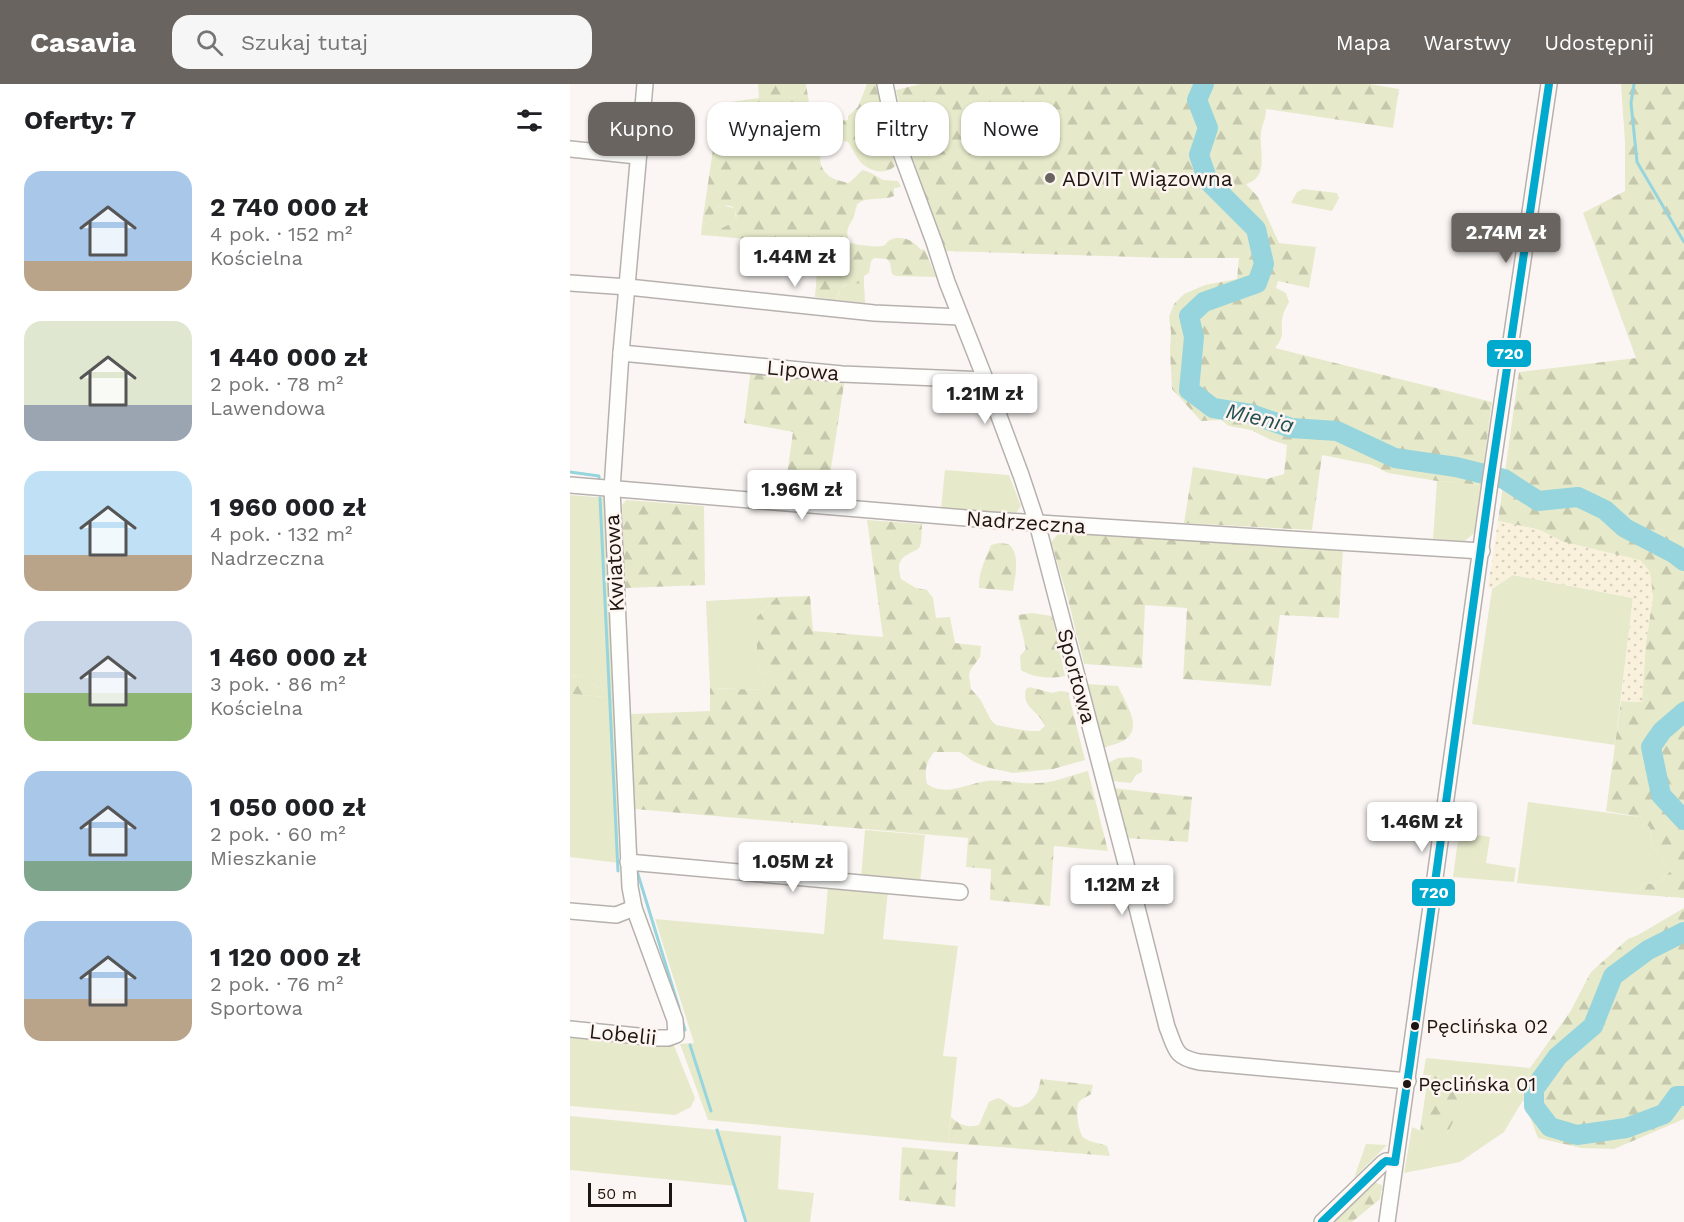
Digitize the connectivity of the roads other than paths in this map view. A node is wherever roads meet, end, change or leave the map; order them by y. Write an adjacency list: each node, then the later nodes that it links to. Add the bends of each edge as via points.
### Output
1 (645, 84): 4 (street, Kwiatowa)
2 (885, 84): 10 (street, Sportowa, via 897,142)
3 (1549, 84): 16 (street)
4 (643, 102)
5 (570, 149): 6 (street)
6 (588, 151)
7 (638, 156): 9 (street, Kwiatowa)
8 (570, 283): 9 (street)
9 (628, 287): 10 (street, via 874,313); 11 (street, Kwiatowa)
10 (960, 317): 12 (street, Sportowa)
11 (621, 353): 12 (street, Lipowa, via 842,374); 14 (street, Kwiatowa)
12 (986, 380): 15 (street, Sportowa)
13 (570, 484): 14 (street, Nadrzeczna)
14 (612, 489): 15 (street, Nadrzeczna); 17 (street, Kwiatowa)
15 (1037, 523): 16 (street, Nadrzeczna); 23 (street, Sportowa, via 1167,1027 1178,1054 1199,1062)
16 (1482, 551): 23 (street)
17 (628, 862): 18 (street); 19 (street, Kwiatowa)
18 (960, 892)
19 (634, 908): 20 (street, via 616,915); 22 (street, Kwiatowa, via 675,1020)
20 (570, 911)
21 (570, 1029): 22 (street, Lobelii, via 658,1038)
22 (676, 1035)
23 (1408, 1081): 24 (street)
24 (1395, 1162): 25 (street, via 1383,1163); 26 (street)
25 (1322, 1222)
26 (1387, 1222)

